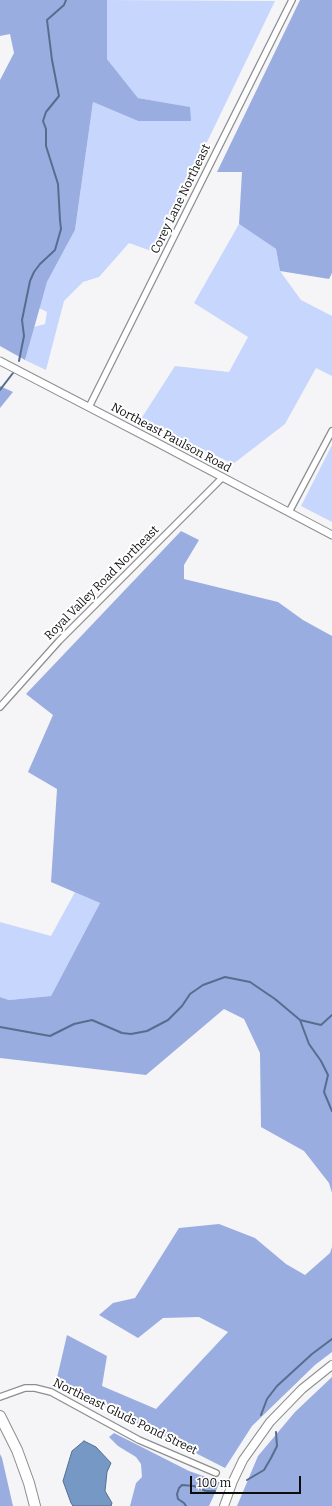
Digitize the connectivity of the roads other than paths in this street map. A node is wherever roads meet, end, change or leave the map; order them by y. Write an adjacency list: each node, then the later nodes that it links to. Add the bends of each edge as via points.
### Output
1 (292, 0): 3 (street, Corey Lane Northeast)
2 (0, 361): 3 (street, Northeast Paulson Road)
3 (89, 407): 5 (street, Northeast Paulson Road)
4 (332, 431): 6 (street)
5 (223, 477): 6 (street, Northeast Paulson Road); 8 (street, Royal Valley Road Northeast, via 59,641)
6 (289, 512): 7 (street, Northeast Paulson Road)
7 (332, 535)
8 (0, 707)
9 (332, 1365): 14 (main road, via 302,1389 270,1422 243,1460)
10 (0, 1397): 12 (street, Northeast Gluds Pond Street, via 25,1388 51,1392 139,1440)
11 (0, 1416): 13 (highway, via 20,1456)
12 (216, 1473)
13 (35, 1506)
14 (224, 1506)

